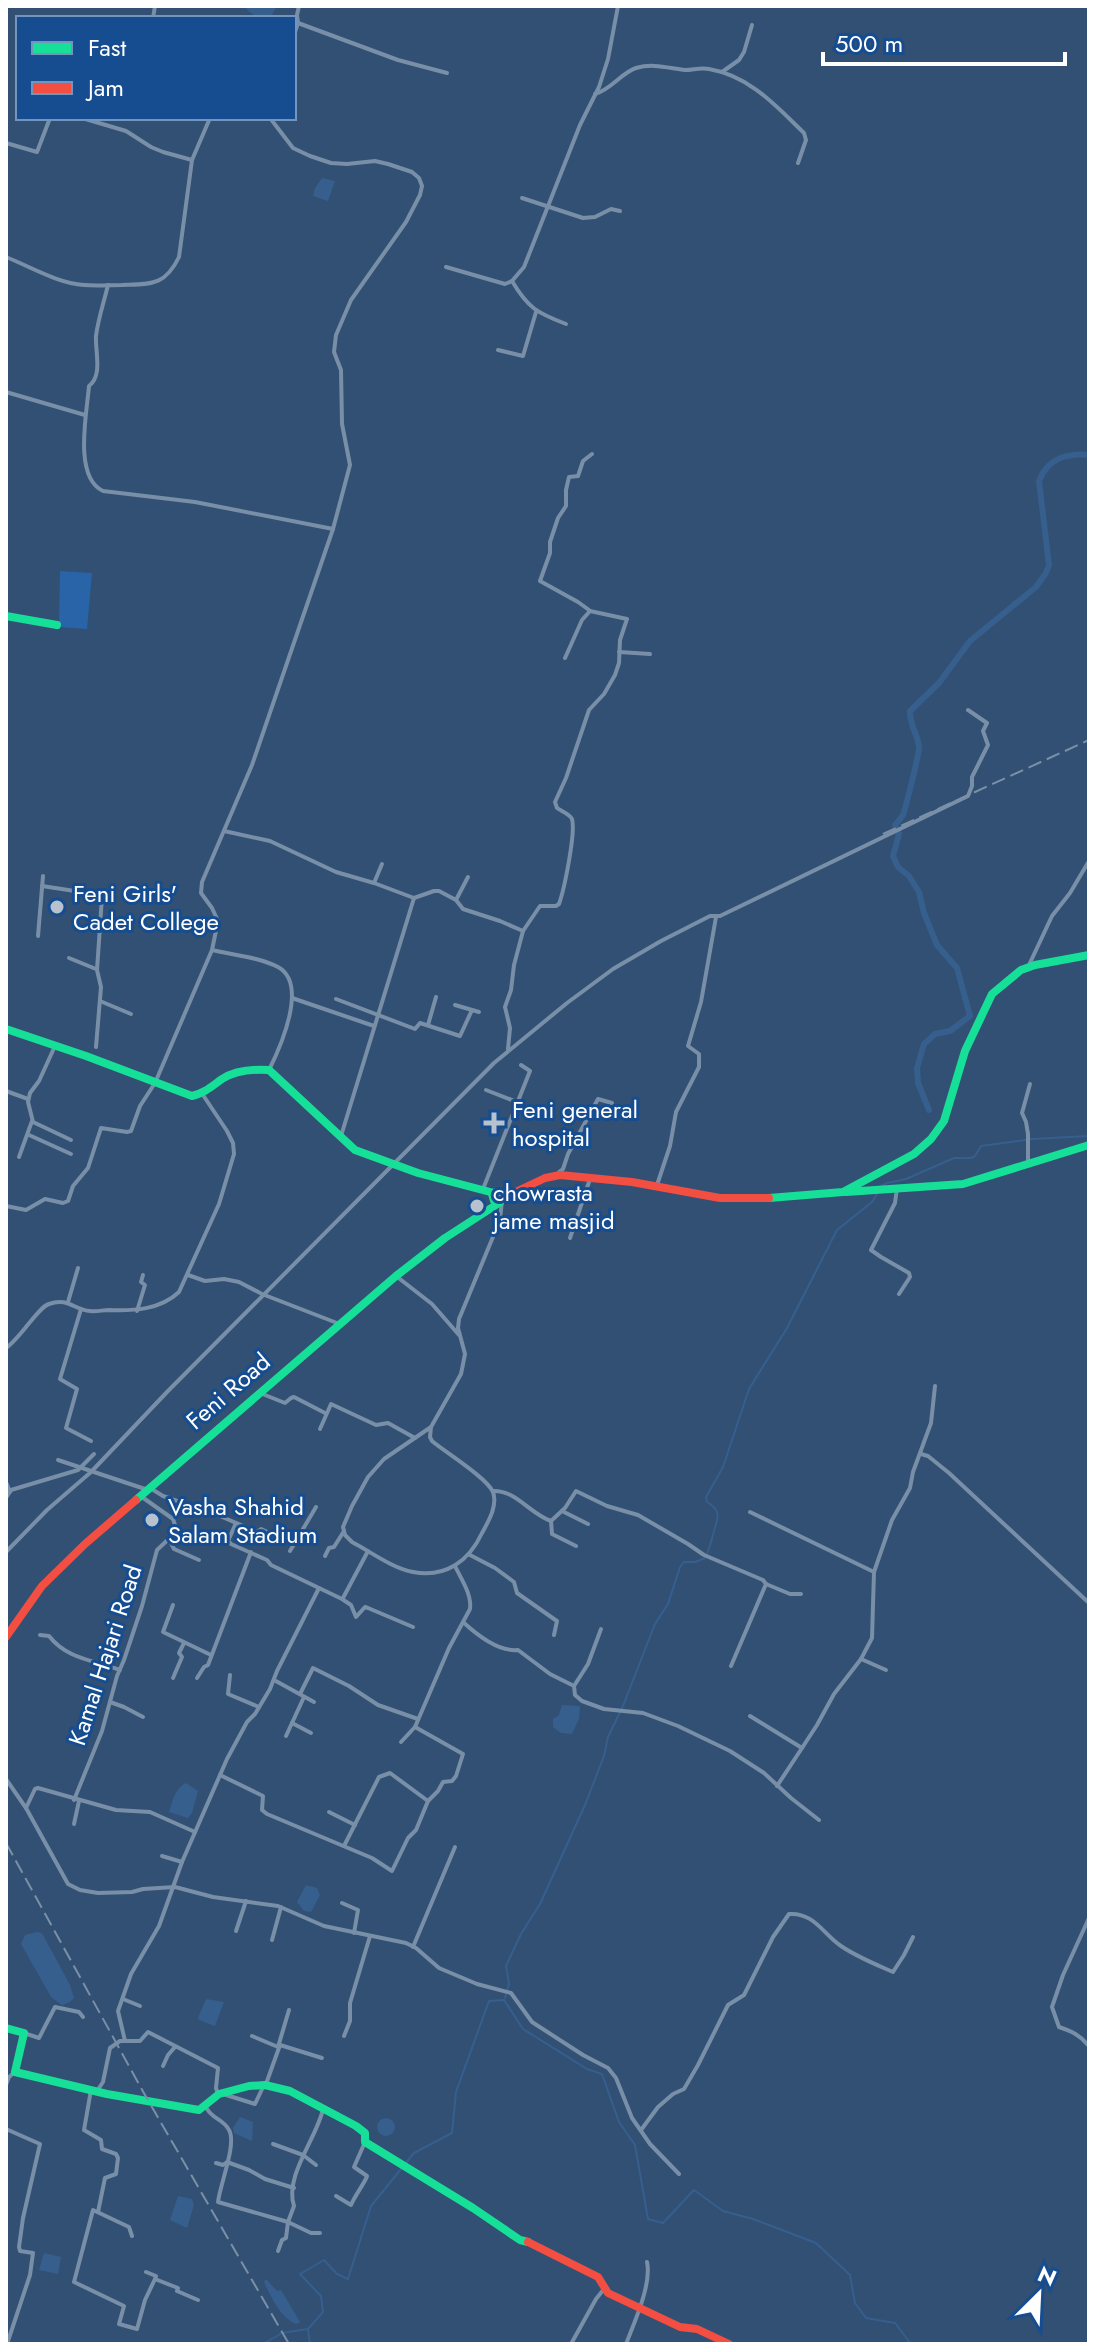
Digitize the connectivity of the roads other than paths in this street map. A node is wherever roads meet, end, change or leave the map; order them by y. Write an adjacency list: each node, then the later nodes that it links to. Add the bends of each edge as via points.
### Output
1 (299, 6): 3 (street)
2 (618, 6): 8 (street)
3 (298, 23): 5 (street); 7 (street)
4 (752, 25): 6 (street, via 739,60)
5 (296, 29)
6 (722, 72): 8 (street, via 648,65); 15 (street, via 757,90 804,133)
7 (447, 73)
8 (595, 94): 17 (street)
9 (49, 120): 13 (street, via 37,152)
10 (97, 120): 14 (street)
11 (209, 120): 14 (street)
12 (273, 120): 29 (street, via 293,148 310,156 331,163 388,164 412,172 422,186 406,222 351,300 336,335 350,465)
13 (6, 143)
14 (192, 160): 22 (street, via 174,269 158,282)
15 (798, 163)
16 (522, 198): 17 (street)
17 (548, 206): 18 (street, via 583,218); 21 (street, via 524,267)
18 (620, 211)
19 (6, 257): 22 (street, via 59,279)
20 (446, 267): 21 (street, via 505,284)
21 (512, 281): 23 (street)
22 (108, 285): 27 (street, via 96,336 97,373)
23 (536, 312): 24 (street); 25 (street, via 523,356)
24 (566, 324)
25 (498, 350)
26 (6, 392): 27 (street)
27 (85, 415): 29 (street, via 88,474 99,489)
28 (592, 454): 30 (street, via 578,476 569,477 566,504 540,582)
29 (333, 529): 37 (street)
30 (590, 611): 33 (street, via 627,619); 35 (street)
31 (6, 616): 32 (main road)
32 (57, 625)
33 (619, 652): 34 (street); 47 (street, via 615,675 589,710 555,802 572,820 568,875 559,904 540,906)
34 (650, 654)
35 (565, 658)
36 (968, 710): 46 (street, via 987,723 983,731 988,745 968,796)
37 (224, 831): 42 (street, via 270,841 336,872); 49 (street, via 201,888 217,916)
38 (1089, 861): 52 (street, via 1052,916)
39 (382, 864): 42 (street)
40 (43, 876): 43 (street)
41 (468, 877): 45 (street)
42 (374, 883): 44 (street)
43 (42, 886): 48 (street); 53 (street, via 101,895)
44 (414, 898): 45 (street, via 436,891); 62 (street)
45 (456, 900): 47 (street, via 463,909)
46 (716, 917): 68 (street, via 613,969); 90 (street, via 688,1046 700,1056 699,1067 678,1104)
47 (523, 931): 68 (street, via 505,1007)
48 (38, 936)
49 (212, 950): 55 (street, via 278,967 291,983); 71 (street)
50 (1089, 955): 52 (main road)
51 (69, 958): 53 (street)
52 (1028, 967): 93 (main road, via 992,994 965,1051 944,1121 931,1139 914,1154)
53 (97, 970): 57 (street)
54 (436, 997): 63 (street)
55 (292, 998): 64 (street); 70 (street, via 286,1030)
56 (336, 999): 62 (street)
57 (100, 1001): 61 (street); 67 (street)
58 (455, 1005): 59 (street)
59 (472, 1010): 60 (street); 63 (street, via 461,1036)
60 (479, 1012)
61 (131, 1014)
62 (377, 1015): 63 (street, via 415,1029 420,1023); 64 (street)
63 (428, 1025)
64 (374, 1026): 81 (street)
65 (6, 1029): 66 (main road)
66 (55, 1046): 71 (main road); 76 (street)
67 (96, 1047)
68 (508, 1051): 86 (street)
69 (521, 1065): 77 (street, via 530,1071)
70 (269, 1070): 75 (main road, via 239,1072); 81 (main road)
71 (155, 1083): 75 (main road, via 192,1096); 95 (street, via 131,1131 101,1128 88,1168 69,1200 45,1199 19,1211)
72 (1030, 1084): 87 (street, via 1022,1113)
73 (486, 1090): 77 (street)
74 (6, 1091): 76 (street)
75 (202, 1094): 99 (street, via 227,1131 234,1154)
76 (28, 1099): 79 (street)
77 (517, 1102): 92 (street)
78 (612, 1103): 88 (street, via 598,1099 562,1171)
79 (32, 1121): 80 (street); 82 (street)
80 (29, 1135): 84 (street); 85 (street)
81 (340, 1139): 86 (main road)
82 (71, 1140)
83 (1089, 1145): 87 (main road)
84 (71, 1154)
85 (19, 1157)
86 (392, 1164): 92 (main road); 102 (street)
87 (1028, 1165): 91 (main road, via 963,1184)
88 (553, 1174): 90 (main road, Feni Road); 94 (main road, Feni Road)
89 (591, 1177): 93 (main road, via 720,1198); 94 (main road, via 552,1176); 96 (street)
90 (657, 1185): 93 (main road, Feni Road, via 721,1196)
91 (897, 1188): 93 (main road); 101 (street, via 871,1250 909,1273)
92 (483, 1189): 94 (main road)
93 (843, 1192)
94 (499, 1199): 100 (main road); 106 (main road, Feni Road, via 409,1262); 107 (street, via 500,1220 459,1319)
95 (6, 1206)
96 (570, 1238)
97 (78, 1268): 103 (street)
98 (143, 1275): 105 (street)
99 (188, 1275): 102 (street, via 239,1282); 105 (street, via 173,1298)
100 (396, 1276): 107 (street, via 432,1304); 110 (main road)
101 (899, 1294)
102 (265, 1295): 106 (street); 120 (street)
103 (68, 1302): 104 (street); 108 (street, via 44,1306)
104 (81, 1309): 105 (street); 115 (street, via 60,1379 77,1389 66,1428)
105 (137, 1311)
106 (337, 1323): 122 (main road, Feni Road)
107 (460, 1337): 112 (street, via 465,1354 461,1374)
108 (6, 1348)
109 (935, 1386): 117 (street)
110 (260, 1393): 111 (street, via 283,1403 294,1397); 122 (main road)
111 (325, 1413): 113 (street); 114 (street, via 331,1404)
112 (431, 1427): 114 (street); 123 (street, via 432,1441)
113 (320, 1429)
114 (415, 1438): 132 (street, via 368,1477)
115 (91, 1441)
116 (94, 1454): 119 (street)
117 (921, 1454): 144 (street); 149 (street, via 949,1473)
118 (58, 1460): 119 (street)
119 (81, 1468): 120 (street); 124 (street)
120 (91, 1472): 122 (street); 138 (street)
121 (6, 1482): 124 (street)
122 (145, 1491): 130 (street); 133 (street, via 175,1523); 154 (main road, Feni Road, via 45,1577); 157 (main road, via 49,1578)
123 (493, 1491): 129 (street, via 508,1492); 140 (street, via 493,1510)
124 (10, 1492): 125 (street)
125 (6, 1498)
126 (316, 1507): 134 (street)
127 (562, 1510): 129 (street); 131 (street); 145 (street, via 578,1491 638,1515)
128 (750, 1512): 144 (street)
129 (551, 1521): 135 (street, via 552,1534)
130 (236, 1523): 134 (street); 139 (street, via 229,1543)
131 (588, 1524)
132 (344, 1531): 137 (street); 141 (street)
133 (169, 1539): 142 (street, via 174,1549); 162 (street, Kamal Hajari Road, via 157,1550)
134 (293, 1544): 136 (street)
135 (576, 1546)
136 (290, 1551)
137 (368, 1551): 143 (street, via 413,1572); 148 (street)
138 (6, 1552)
139 (251, 1552): 146 (street); 159 (street)
140 (470, 1555): 143 (street); 156 (street, via 514,1582 517,1593 557,1621)
141 (325, 1556)
142 (199, 1560)
143 (455, 1566): 151 (street, via 471,1602)
144 (874, 1572): 160 (street, via 872,1638)
145 (766, 1584): 147 (street); 161 (street)
146 (319, 1588): 148 (street); 167 (street)
147 (801, 1594)
148 (342, 1599): 152 (street, via 356,1617 365,1607)
149 (1089, 1603)
150 (173, 1605): 158 (street, via 163,1632)
151 (463, 1622): 168 (street, via 486,1641 518,1650); 175 (street)
152 (413, 1627)
153 (601, 1629): 168 (street)
154 (6, 1630)
155 (40, 1635): 162 (street, via 49,1636 67,1653)
156 (554, 1635)
157 (6, 1637)
158 (184, 1643): 159 (street); 165 (street)
159 (211, 1655): 166 (street)
160 (861, 1659): 163 (street); 181 (street)
161 (731, 1666)
162 (120, 1670): 170 (street, Kamal Hajari Road)
163 (886, 1670)
164 (230, 1675): 172 (street, via 228,1694)
165 (173, 1678)
166 (197, 1678)
167 (274, 1680): 169 (street); 172 (street)
168 (574, 1686): 184 (street, via 582,1701 613,1712 643,1713 730,1751)
169 (302, 1696): 171 (street); 175 (street, via 313,1668 378,1705); 176 (street)
170 (110, 1702): 174 (street); 185 (street, Kamal Hajari Road)
171 (314, 1702)
172 (259, 1707): 182 (street)
173 (750, 1716): 181 (street)
174 (143, 1717)
175 (418, 1719): 177 (street)
176 (292, 1723): 178 (street); 179 (street)
177 (415, 1727): 180 (street); 186 (street, via 463,1754 456,1776 443,1782)
178 (311, 1733)
179 (286, 1736)
180 (401, 1742)
181 (802, 1748): 184 (street)
182 (220, 1775): 192 (street); 193 (street, via 263,1796 262,1810 267,1814)
183 (6, 1779): 187 (street)
184 (777, 1786): 189 (street)
185 (77, 1801): 187 (street, via 36,1788); 190 (street, Kamal Hajari Road); 192 (street, via 150,1812)
186 (428, 1801): 191 (street, via 390,1773 379,1777); 193 (street, via 392,1871)
187 (26, 1808): 197 (street, via 74,1887 98,1893)
188 (329, 1812): 191 (street)
189 (819, 1820)
190 (74, 1824)
191 (355, 1825): 193 (street)
192 (196, 1832): 196 (street)
193 (344, 1846)
194 (455, 1847): 207 (street)
195 (162, 1856): 196 (street)
196 (182, 1862): 197 (street)
197 (175, 1887): 198 (street); 208 (street)
198 (246, 1901): 200 (street); 202 (street)
199 (342, 1903): 203 (street, via 358,1910)
200 (281, 1907): 203 (street); 206 (street)
201 (1089, 1918): 217 (street, via 1052,2007 1059,2027)
202 (236, 1931)
203 (354, 1933): 204 (street)
204 (370, 1936): 207 (street); 215 (street)
205 (913, 1937): 230 (street, via 893,1972 838,1944 814,1921 789,1914 744,1995 728,2005 684,2089 658,2107)
206 (272, 1940)
207 (413, 1947): 230 (street, via 439,1968 511,1993 532,2022 608,2068)
208 (123, 1999): 209 (street); 216 (street, via 118,2011)
209 (140, 2006)
210 (289, 2010): 219 (street)
211 (83, 2017): 213 (street, via 55,2007 39,2038)
212 (6, 2028): 213 (main road)
213 (24, 2033): 222 (main road)
214 (252, 2036): 219 (street)
215 (344, 2036)
216 (125, 2041): 218 (street, via 140,2041 148,2032); 225 (street, via 110,2048 105,2074)
217 (1088, 2045)
218 (175, 2047): 221 (street); 226 (street, via 218,2068)
219 (278, 2047): 220 (street); 223 (street)
220 (322, 2058)
221 (163, 2066)
222 (15, 2072): 224 (street); 225 (main road)
223 (265, 2084): 226 (main road); 226 (street, via 255,2104); 228 (main road)
224 (6, 2085)
225 (94, 2091): 227 (main road, via 183,2108); 240 (street, via 84,2130 118,2158 116,2174 105,2178)
226 (219, 2094): 227 (main road)
227 (206, 2107): 235 (street, via 231,2133)
228 (323, 2109): 231 (main road, via 359,2127); 233 (street)
229 (6, 2129): 251 (street, via 40,2144 19,2247 33,2253 30,2275)
230 (641, 2130): 237 (street)
231 (365, 2142): 239 (street, via 354,2167 366,2180 351,2205); 248 (main road, via 520,2240 598,2277)
232 (273, 2144): 233 (street)
233 (303, 2155): 236 (street); 238 (street)
234 (216, 2163): 235 (street)
235 (226, 2163): 238 (street); 241 (street, via 218,2202)
236 (316, 2165)
237 (679, 2174)
238 (294, 2188): 241 (street)
239 (336, 2196)
240 (98, 2212): 243 (street, via 129,2227); 247 (street, via 93,2210 74,2282 124,2306 119,2324 137,2329)
241 (288, 2222): 242 (street); 244 (street)
242 (320, 2233)
243 (132, 2236)
244 (278, 2251)
245 (647, 2262): 250 (street)
246 (146, 2272): 247 (street)
247 (155, 2279): 249 (street)
248 (604, 2289): 250 (main road); 252 (street)
249 (198, 2300)
250 (639, 2308): 253 (street); 254 (main road)
251 (7, 2344)
252 (571, 2344)
253 (626, 2344)
254 (729, 2344)

